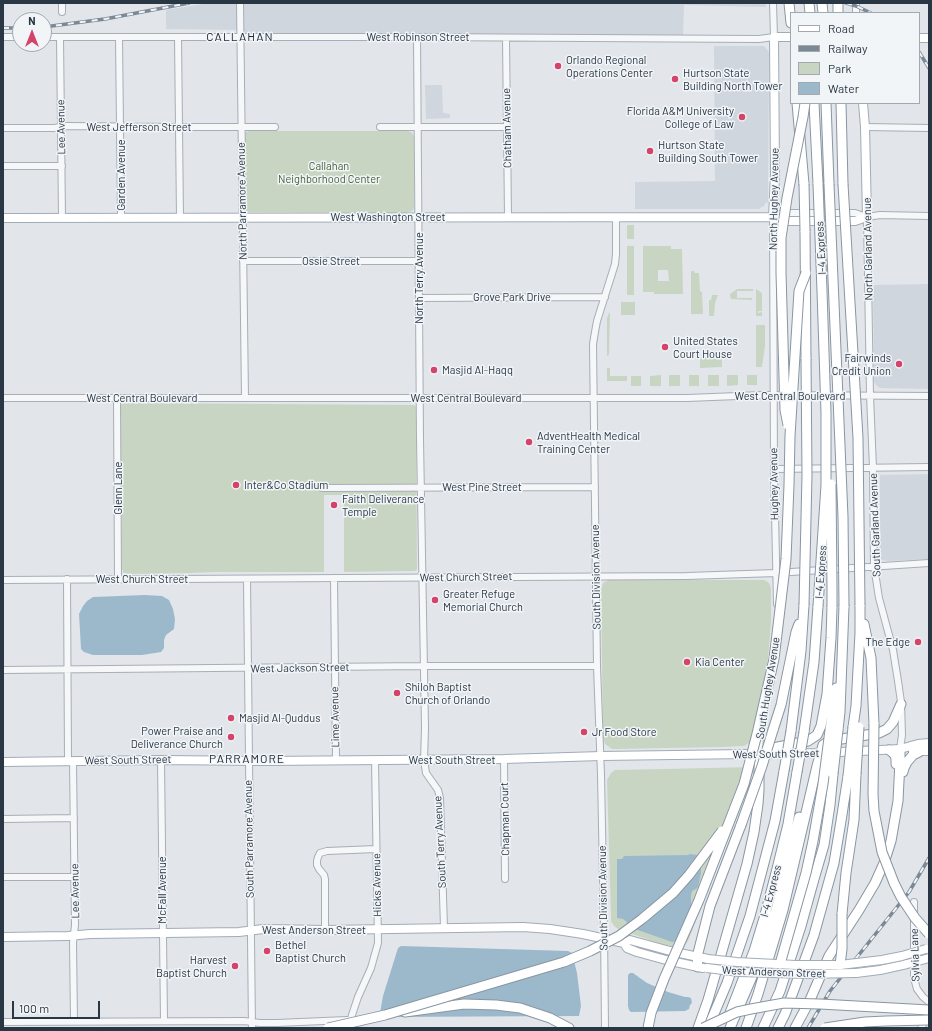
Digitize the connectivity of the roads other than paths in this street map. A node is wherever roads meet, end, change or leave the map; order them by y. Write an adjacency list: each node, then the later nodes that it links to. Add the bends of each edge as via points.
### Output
1 (62, 3): 5 (street)
2 (240, 3): 11 (street, North Parramore Avenue)
3 (773, 3): 13 (street, North Hughey Avenue)
4 (788, 3): 6 (highway)
5 (62, 12)
6 (790, 16)
7 (52, 37): 8 (street, West Robinson Street)
8 (60, 37): 9 (street, West Robinson Street); 22 (street, Lee Avenue)
9 (119, 37): 10 (street, West Robinson Street); 23 (street, Garden Avenue)
10 (178, 37): 11 (street, West Robinson Street); 24 (street)
11 (240, 37): 12 (street, West Robinson Street); 25 (street, North Parramore Avenue)
12 (417, 37): 15 (street, West Robinson Street); 28 (street, North Terry Avenue)
13 (774, 37): 14 (main road, West Robinson Street); 15 (street, West Robinson Street); 39 (main road, North Hughey Avenue)
14 (790, 37)
15 (506, 38): 29 (street, Chatham Avenue)
16 (797, 104): 48 (highway, bridge, via 804,184)
17 (805, 104): 60 (highway, bridge, via 781,238 785,410)
18 (814, 104): 59 (highway, I-4 Express, bridge)
19 (826, 104): 86 (highway, I-4 Express, bridge, via 843,517 843,647)
20 (841, 104): 77 (highway, bridge, via 843,184 858,438)
21 (863, 104): 30 (main road, North Garland Avenue)
22 (61, 127): 23 (street, West Jefferson Street); 31 (street, West Jefferson Street); 34 (street, Lee Avenue)
23 (121, 127): 24 (street, West Jefferson Street); 43 (street, Garden Avenue)
24 (179, 127): 25 (street, West Jefferson Street); 44 (street)
25 (242, 127): 26 (street, West Jefferson Street); 45 (street, North Parramore Avenue)
26 (275, 127)
27 (380, 127): 28 (street)
28 (418, 127): 29 (street); 36 (street, North Terry Avenue)
29 (507, 127): 37 (street, Chatham Avenue)
30 (865, 127): 32 (street); 40 (main road, North Garland Avenue)
31 (3, 128)
32 (929, 128)
33 (3, 166): 34 (street)
34 (62, 166): 42 (street, Lee Avenue)
35 (929, 216): 40 (street, West Washington Street)
36 (418, 217): 37 (main road, West Washington Street); 45 (main road, West Washington Street); 47 (street, North Terry Avenue)
37 (508, 217): 38 (main road, West Washington Street)
38 (616, 217): 39 (main road, West Washington Street); 49 (street, South Division Avenue, via 615,264)
39 (773, 217): 40 (main road, West Washington Street, via 783,221 855,221); 51 (street, North Hughey Avenue)
40 (867, 217): 52 (street, North Garland Avenue)
41 (3, 218): 42 (main road, West Washington Street)
42 (62, 218): 43 (main road, West Washington Street)
43 (121, 218): 44 (main road, West Washington Street)
44 (180, 218): 45 (main road, West Washington Street)
45 (242, 218): 46 (street, North Parramore Avenue)
46 (243, 261): 47 (street, Ossie Street); 56 (street, North Parramore Avenue)
47 (419, 261): 50 (street, North Terry Avenue)
48 (806, 273): 60 (highway, bridge, via 799,291); 78 (highway, bridge, via 808,475)
49 (604, 297): 50 (street, Grove Park Drive); 58 (street, South Division Avenue, via 594,332)
50 (419, 298): 57 (street, North Terry Avenue)
51 (774, 395): 52 (street, West Central Boulevard); 58 (street, West Central Boulevard); 63 (street, Hughey Avenue)
52 (870, 395): 53 (street, West Central Boulevard); 62 (street, South Garland Avenue)
53 (929, 396)
54 (3, 398): 55 (street, West Central Boulevard)
55 (118, 398): 56 (street, West Central Boulevard); 74 (street, Glenn Lane)
56 (245, 398): 57 (street, West Central Boulevard)
57 (420, 398): 58 (street, West Central Boulevard); 66 (street, South Terry Avenue)
58 (594, 398): 64 (street, South Division Avenue)
59 (826, 413): 93 (highway, bridge, via 832,499 832,607 826,694 820,731 808,741 773,748); 147 (highway, I-4 Express, bridge, via 826,485 818,606 814,662 804,732 788,824 766,915)
60 (790, 436): 106 (highway, bridge, via 786,559 774,659 744,784)
61 (929, 467): 62 (street)
62 (873, 468): 63 (street); 68 (street, South Garland Avenue)
63 (774, 469): 69 (street, Hughey Avenue)
64 (595, 487): 66 (street, West Pine Street); 70 (street, South Division Avenue)
65 (322, 488): 66 (street, West Pine Street)
66 (421, 488): 71 (street, South Terry Avenue)
67 (929, 563): 68 (street, West Church Street)
68 (874, 566): 69 (street, West Church Street); 85 (street, South Garland Avenue, via 879,598 895,661)
69 (776, 573): 70 (street, West Church Street); 93 (street, South Hughey Avenue, via 776,645 762,718)
70 (596, 576): 71 (street, West Church Street); 80 (street, South Division Avenue)
71 (422, 577): 72 (street, West Church Street); 79 (street, South Terry Avenue)
72 (334, 578): 75 (street, West Church Street); 81 (street, Lime Avenue)
73 (67, 579): 74 (street, West Church Street); 76 (street, West Church Street); 84 (street, Lee Avenue)
74 (118, 579): 75 (street, West Church Street)
75 (247, 579): 82 (street, South Parramore Avenue)
76 (3, 580)
77 (860, 605): 103 (highway, bridge); 118 (highway, bridge, via 871,658 874,724 873,794 879,838 882,852 901,897)
78 (804, 608): 124 (highway, bridge, via 796,632 781,705 762,766 710,906); 146 (highway, bridge, via 791,731 775,821 750,916)
79 (424, 666): 80 (street, West Jackson Street); 81 (street, West Jackson Street); 99 (street, South Terry Avenue)
80 (597, 666): 94 (street, South Division Avenue)
81 (335, 667): 82 (street, West Jackson Street); 97 (street, Lime Avenue)
82 (248, 668): 84 (street, West Jackson Street); 101 (street, South Parramore Avenue)
83 (3, 670): 84 (street, West Jackson Street)
84 (68, 670): 100 (street, Lee Avenue)
85 (901, 704): 88 (street, South Garland Avenue); 92 (highway, via 887,729 828,741)
86 (834, 730): 127 (highway, bridge, via 814,841); 150 (highway, bridge, via 833,774 824,845 780,991)
87 (929, 744): 88 (main road, West South Street)
88 (900, 749): 89 (main road, West South Street); 90 (main road, West South Street); 111 (highway, via 895,822 884,863)
89 (888, 750): 92 (main road, West South Street); 111 (highway, via 896,759 892,811 886,843 875,873)
90 (919, 752): 91 (main road, West South Street); 111 (highway, via 904,768 901,812 892,857 883,875)
91 (929, 752)
92 (818, 753): 93 (main road, West South Street); 148 (highway, via 776,910 760,958); 149 (highway, via 783,910)
93 (759, 754): 94 (main road, West South Street); 144 (highway, via 758,804 747,864)
94 (601, 756): 95 (main road, West South Street); 121 (street, South Division Avenue)
95 (504, 759): 99 (main road, West South Street); 110 (street, Chapman Court)
96 (161, 760): 100 (main road, West South Street); 101 (main road, West South Street); 117 (street, McFall Avenue)
97 (336, 760): 98 (main road, West South Street); 101 (main road, West South Street)
98 (375, 760): 99 (main road, West South Street); 107 (street, Hicks Avenue)
99 (424, 760): 113 (street, South Terry Avenue, via 428,778 438,790 440,798)
100 (70, 761): 102 (main road, West South Street); 104 (street, Lee Avenue)
101 (248, 761): 116 (street, South Parramore Avenue)
102 (3, 762)
103 (852, 775): 128 (highway, bridge, via 854,820 846,873 842,949); 151 (highway, via 834,863 814,935)
104 (74, 818): 105 (street); 109 (street, Lee Avenue)
105 (3, 819)
106 (729, 822): 131 (highway, bridge, via 673,892 619,936 564,962); 143 (highway, bridge, via 664,979)
107 (376, 849): 114 (street, Hicks Avenue); 115 (street, via 331,850 324,851 318,857 319,869 325,879)
108 (3, 877): 109 (street)
109 (74, 877): 119 (street, Lee Avenue)
110 (505, 879)
111 (875, 883): 152 (highway, via 829,956)
112 (914, 902): 129 (street, Sylvia Lane, via 914,978 917,989)
113 (444, 928): 114 (main road, West Anderson Street); 121 (main road, West Anderson Street, via 523,927)
114 (378, 929): 115 (main road, West Anderson Street); 133 (street, Hicks Avenue, via 376,954)
115 (325, 930): 116 (main road, West Anderson Street)
116 (251, 931): 117 (main road, West Anderson Street); 138 (street, South Parramore Avenue)
117 (162, 933): 119 (main road, West Anderson Street); 136 (street, McFall Avenue)
118 (929, 934)
119 (74, 936): 120 (main road, West Anderson Street); 135 (street, Lee Avenue)
120 (3, 937)
121 (604, 939): 122 (main road, West Anderson Street); 142 (street, South Division Avenue)
122 (624, 943): 124 (main road, West Anderson Street, via 630,940); 126 (main road, West Anderson Street, via 627,948 637,952)
123 (928, 949): 128 (main road, West Anderson Street, bridge)
124 (696, 957): 126 (highway); 127 (main road, West Anderson Street, bridge)
125 (929, 958): 128 (main road, West Anderson Street, bridge, via 880,970)
126 (698, 966): 127 (main road, West Anderson Street, bridge, via 739,972)
127 (779, 969): 128 (main road, West Anderson Street, bridge, via 819,966)
128 (838, 970)
129 (929, 1002)
130 (929, 1010): 145 (highway, bridge, via 784,1003 737,1012)
131 (385, 1015): 139 (highway, bridge); 141 (highway, bridge, via 464,1004 496,1004 520,1008 550,1018)
132 (929, 1015): 154 (street)
133 (351, 1020): 138 (street); 140 (street, Hicks Avenue)
134 (929, 1020): 153 (highway, bridge, via 865,1022)
135 (74, 1021): 136 (street); 137 (street)
136 (164, 1021): 138 (street, via 244,1021)
137 (3, 1022)
138 (251, 1025)
139 (328, 1028)
140 (349, 1028)
141 (569, 1028)
142 (605, 1028)
143 (648, 1028)
144 (698, 1028)
145 (703, 1028)
146 (708, 1028)
147 (724, 1028)
148 (730, 1028)
149 (746, 1028)
150 (763, 1028)
151 (778, 1028)
152 (795, 1028)
153 (825, 1028)
154 (921, 1028)

